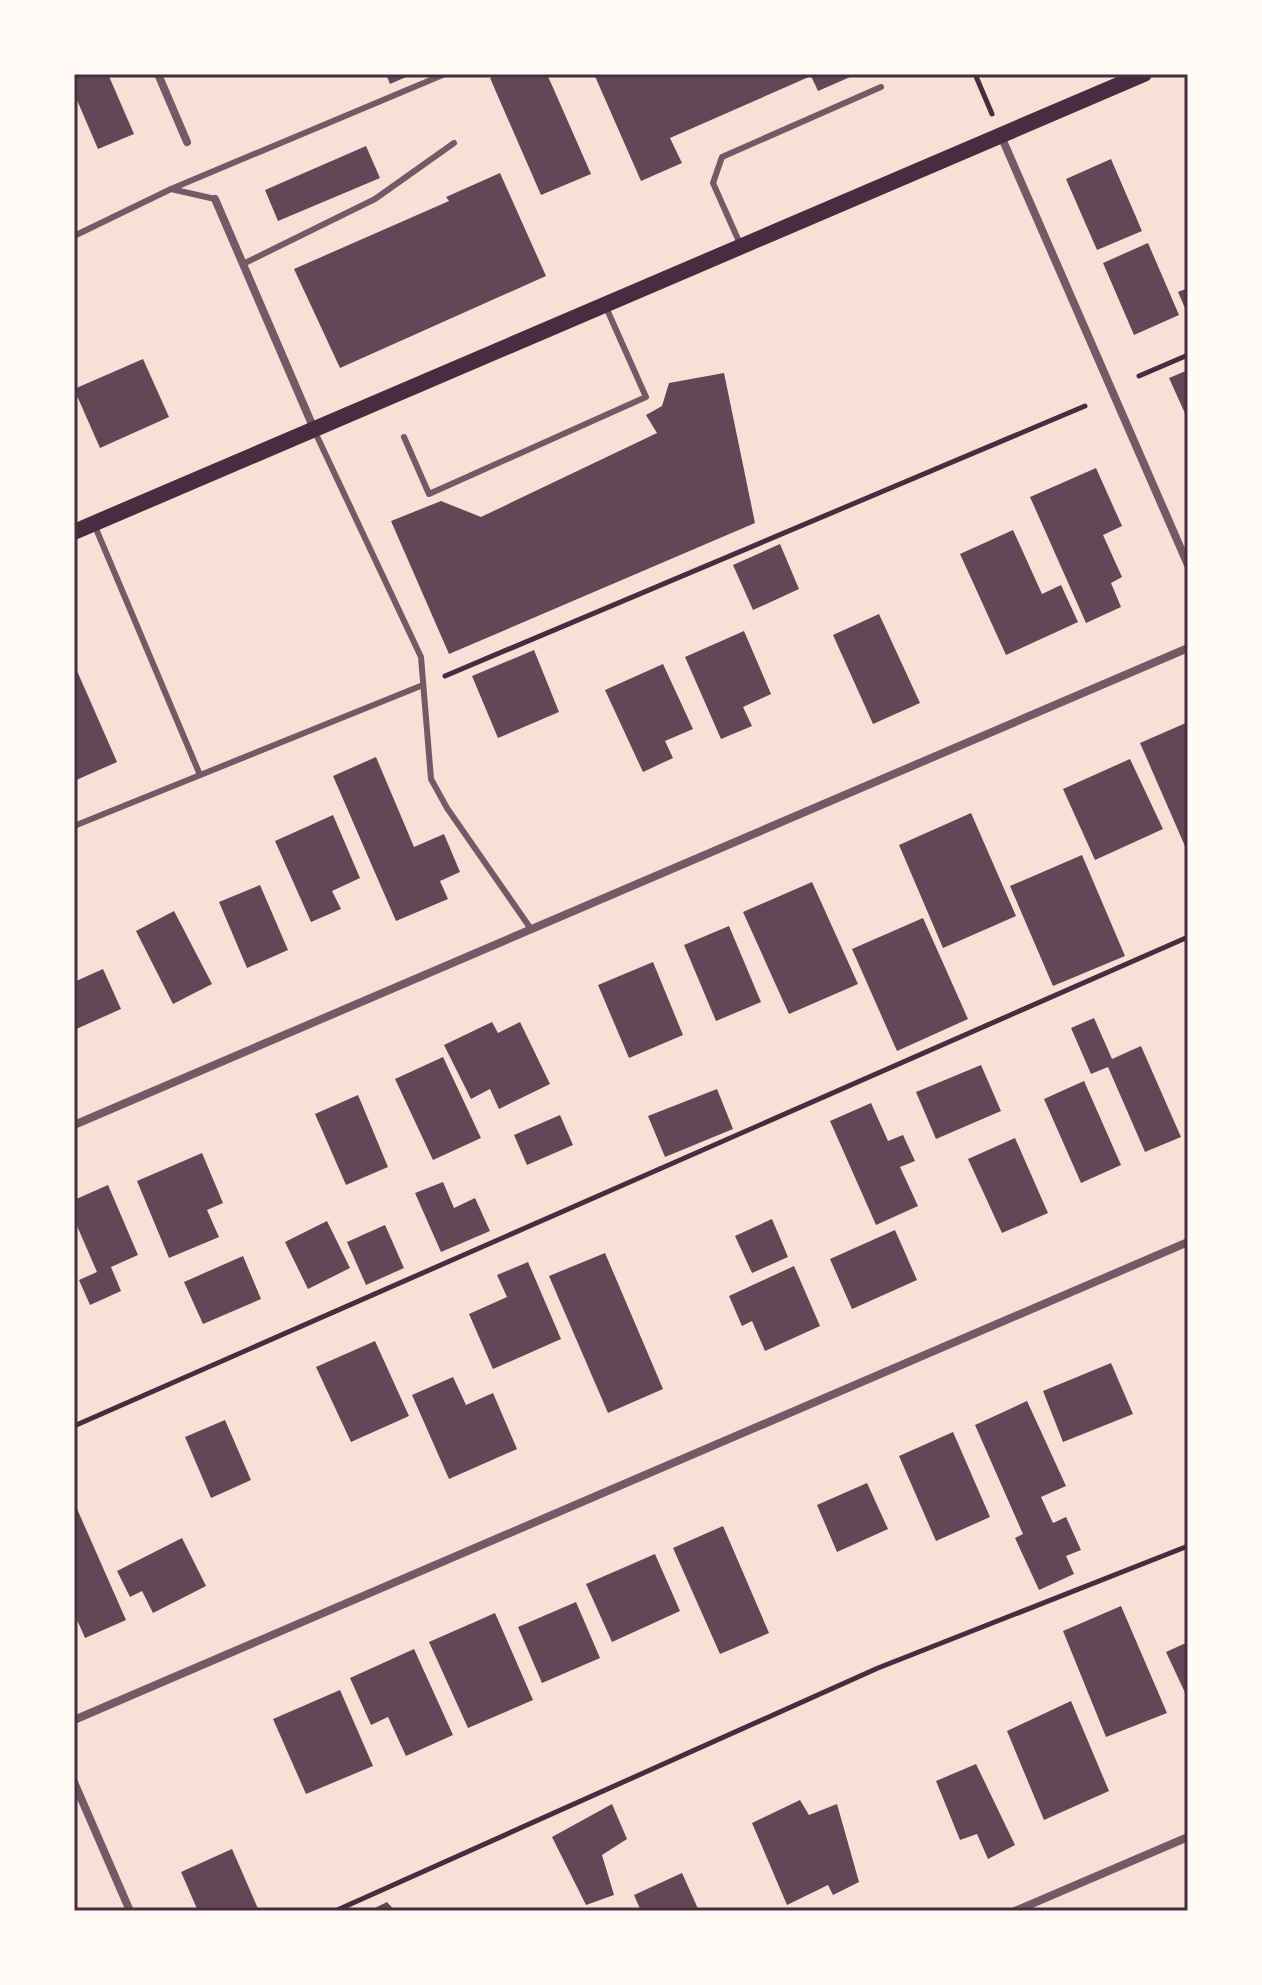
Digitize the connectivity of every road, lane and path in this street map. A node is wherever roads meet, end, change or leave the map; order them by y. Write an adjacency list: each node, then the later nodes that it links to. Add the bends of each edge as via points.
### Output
1 (158, 74): 7 (street)
2 (445, 74): 9 (lane)
3 (975, 74): 6 (path)
4 (1144, 74): 6 (main road)
5 (881, 87): 12 (lane, via 722,157 713,183)
6 (1001, 136): 12 (main road); 22 (street)
7 (187, 142)
8 (454, 143): 13 (lane, via 375,199)
9 (171, 189): 10 (lane); 11 (lane)
10 (215, 199): 13 (street)
11 (74, 236)
12 (741, 246): 14 (main road)
13 (243, 264): 18 (street)
14 (605, 304): 18 (main road); 19 (lane, via 646,397 429,494)
15 (1188, 355): 16 (path)
16 (1139, 376)
17 (1085, 406): 24 (path)
18 (314, 429): 20 (main road); 24 (lane, via 421,657)
19 (404, 437)
20 (94, 524): 21 (main road); 25 (lane)
21 (74, 532)
22 (1188, 565)
23 (1188, 648): 27 (street)
24 (423, 685): 25 (lane); 27 (lane, via 431,779)
25 (200, 775): 26 (lane)
26 (74, 826)
27 (531, 929): 29 (street)
28 (1188, 937): 31 (path)
29 (74, 1125)
30 (1188, 1242): 33 (street)
31 (74, 1426)
32 (1188, 1546): 37 (path, via 878,1668)
33 (74, 1720)
34 (74, 1782): 36 (street)
35 (1188, 1837): 38 (street)
36 (130, 1911)
37 (335, 1911)
38 (1015, 1911)

